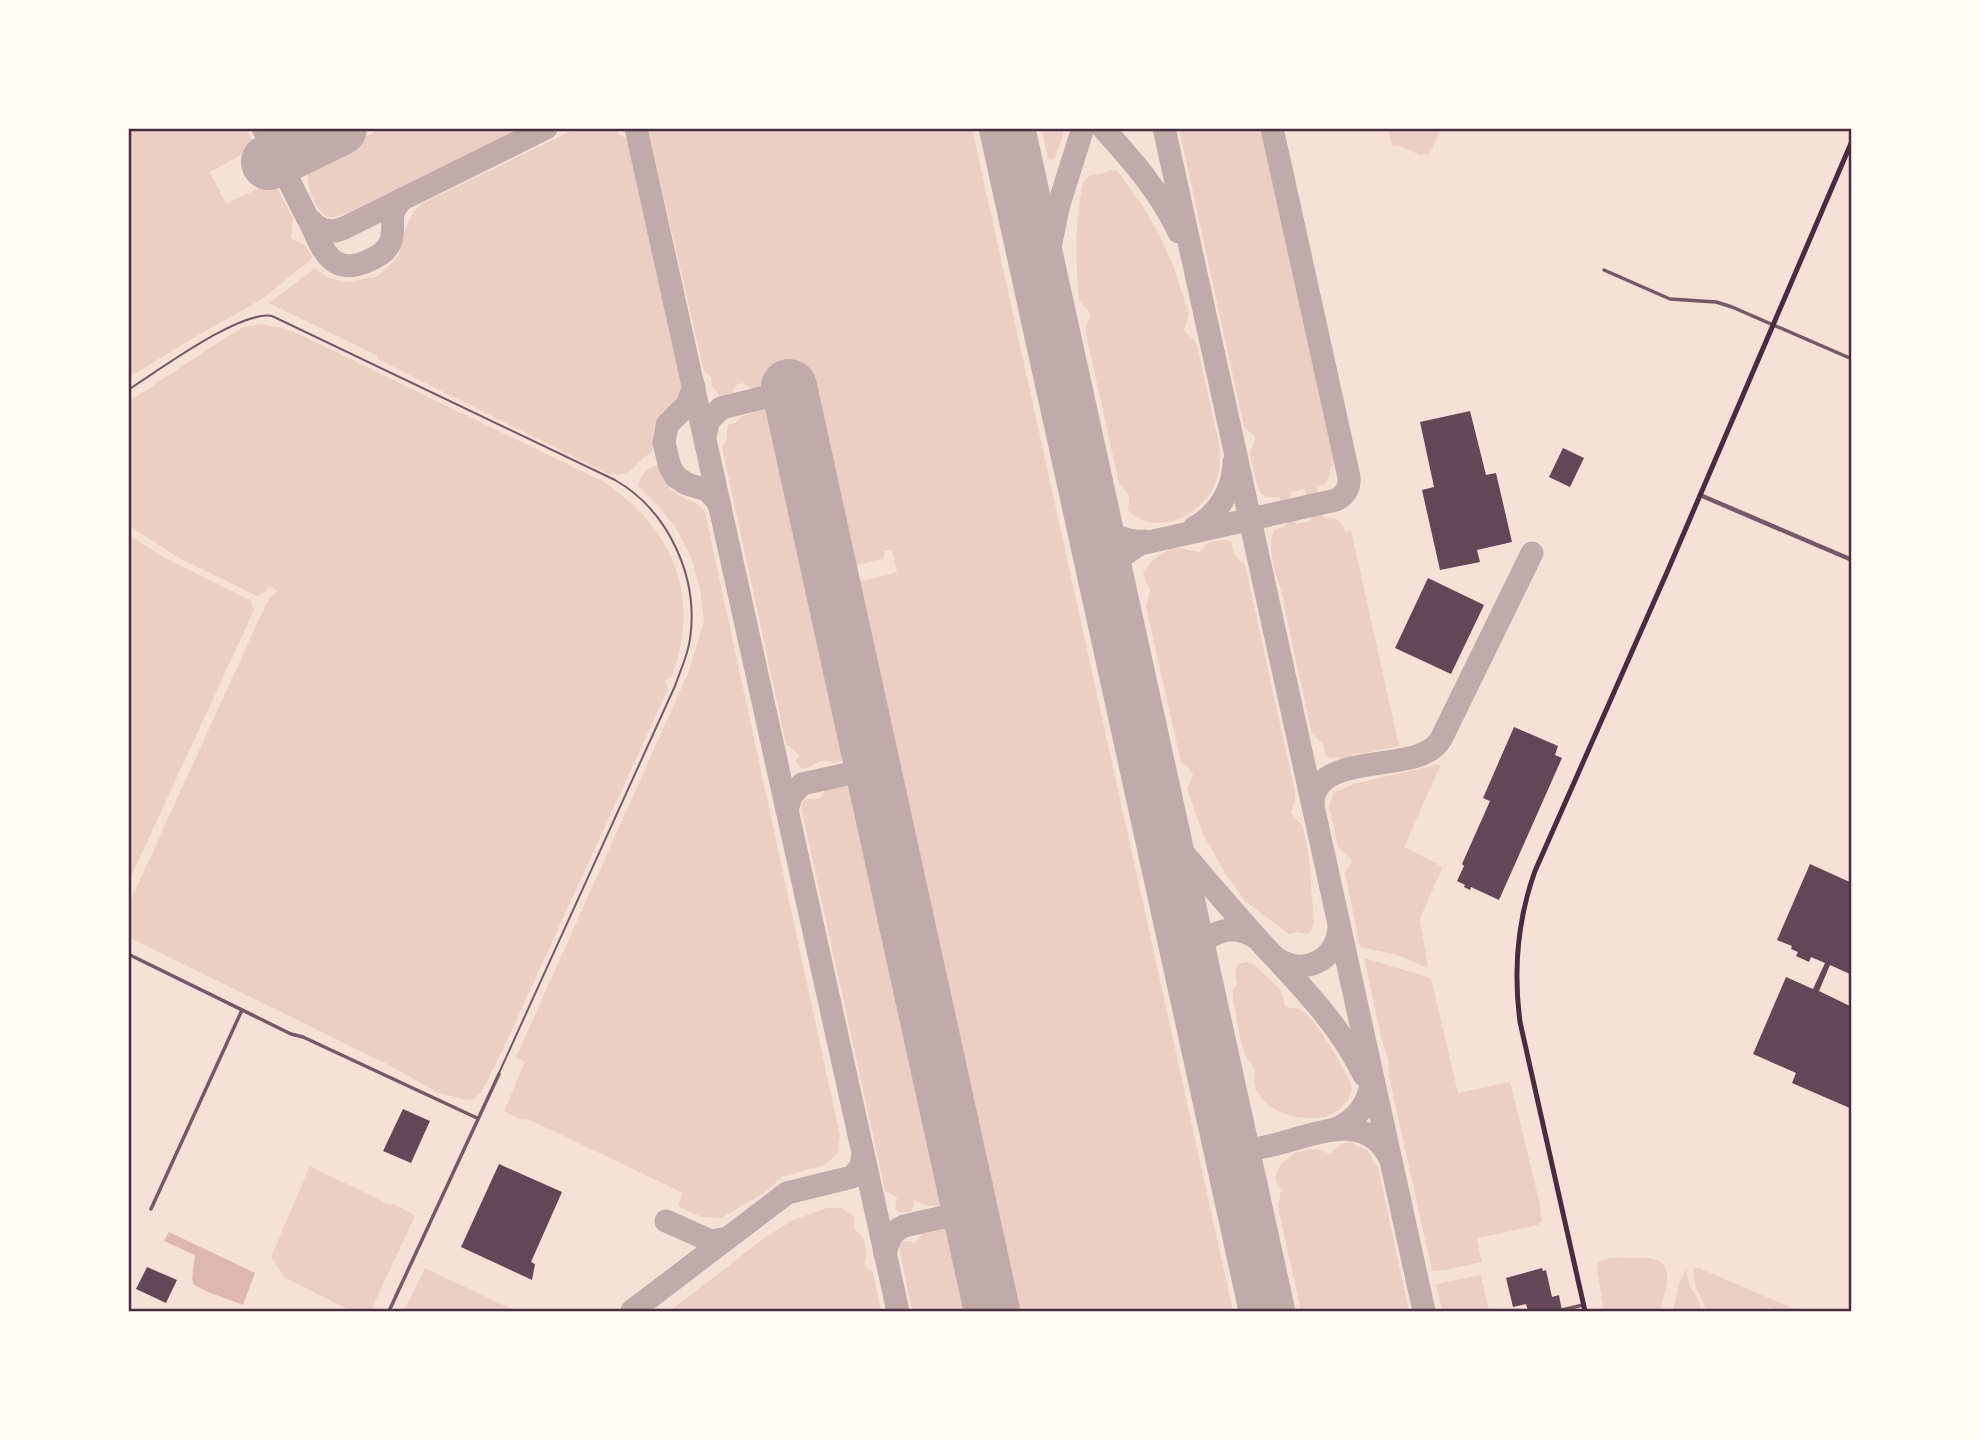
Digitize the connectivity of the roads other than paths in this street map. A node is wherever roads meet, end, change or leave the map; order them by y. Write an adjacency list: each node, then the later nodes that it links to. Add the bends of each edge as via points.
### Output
1 (1852, 141): 3 (main road)
2 (1604, 270): 3 (street, via 1670,299 1716,302)
3 (1773, 324): 4 (street); 6 (main road)
4 (1852, 359)
5 (128, 390): 10 (lane, via 240,321 272,316 626,486 667,532 680,556 690,592 690,643)
6 (1700, 495): 7 (street); 13 (main road, via 1535,871 1519,930 1516,980 1520,1022)
7 (1852, 560)
8 (128, 954): 9 (street)
9 (242, 1010): 11 (street); 12 (street)
10 (499, 1074): 11 (street)
11 (477, 1118): 15 (street)
12 (151, 1209)
13 (1584, 1308): 14 (street)
14 (1562, 1310)
15 (389, 1311)

